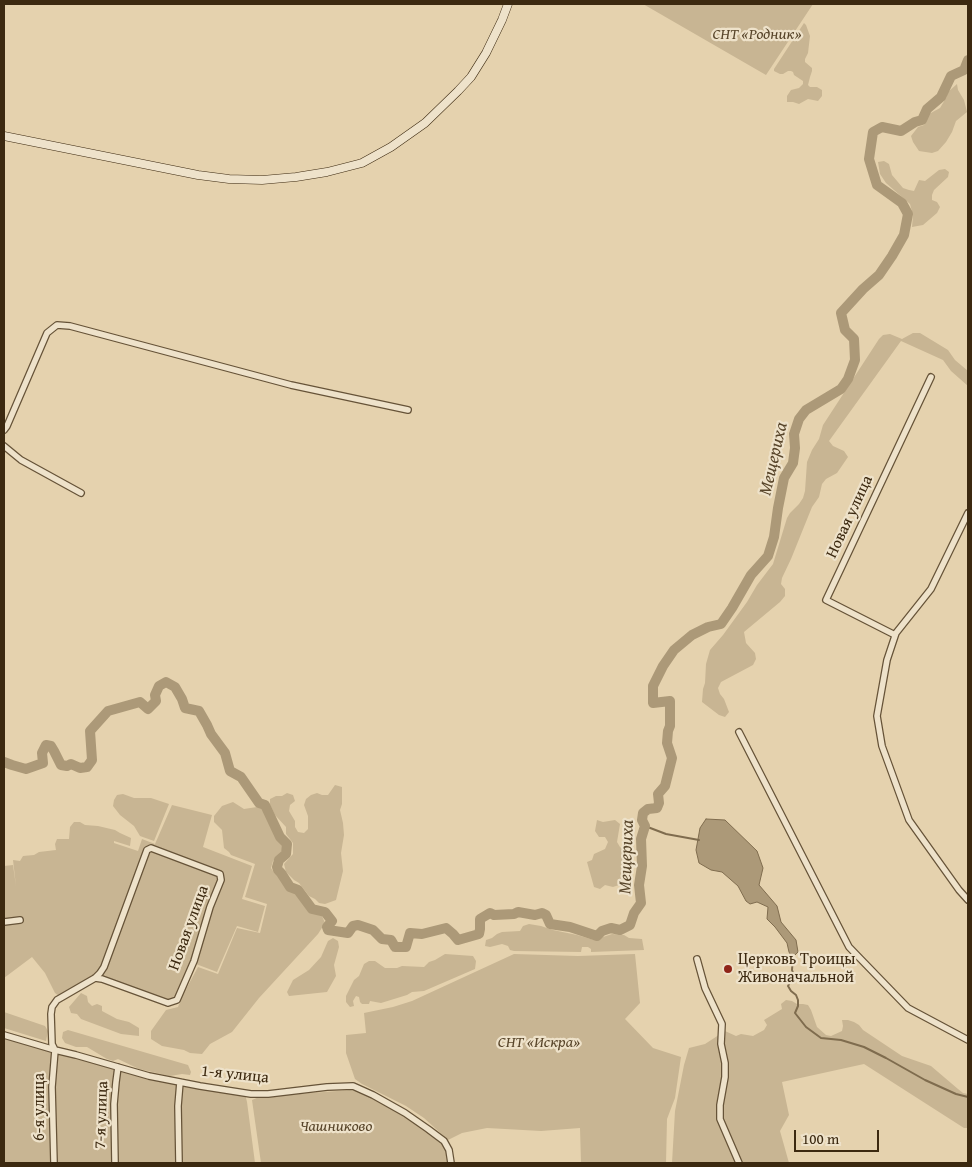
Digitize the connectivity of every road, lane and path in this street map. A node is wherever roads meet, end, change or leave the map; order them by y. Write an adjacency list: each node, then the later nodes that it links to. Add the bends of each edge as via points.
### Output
1 (508, 4): 2 (street, via 486,53 471,77 425,123 392,147 362,163 296,177 229,179)
2 (4, 136)
3 (931, 377): 9 (street, Новая улица, via 826,600)
4 (408, 410): 5 (street, via 291,386 57,325 47,333)
5 (4, 430)
6 (4, 446): 7 (street, via 21,460)
7 (80, 493)
8 (968, 513): 9 (street, via 930,588)
9 (895, 635): 11 (street, via 877,716 882,746 909,820)
10 (739, 732): 17 (street, via 848,947 908,1008)
11 (968, 900)
12 (20, 920): 13 (street)
13 (4, 922)
14 (697, 959): 25 (street, via 705,988 722,1024 721,1044 726,1063 720,1120)
15 (95, 978): 15 (street, Новая улица, via 111,950 147,850 151,848 220,874 221,880 194,961 177,1000 168,1003); 18 (street, Новая улица, via 57,1000 52,1008 52,1044)
16 (4, 1035): 18 (street, 1-я улица)
17 (968, 1040)
18 (55, 1050): 19 (street, 1-я улица); 21 (street, 6-я улица, via 52,1087)
19 (118, 1067): 20 (street, 1-я улица); 22 (street, 7-я улица, via 114,1104)
20 (180, 1082): 23 (street); 24 (street, 1-я улица, via 259,1094 353,1086 373,1095 444,1141)
21 (54, 1163)
22 (115, 1163)
23 (179, 1163)
24 (451, 1163)
25 (739, 1163)

